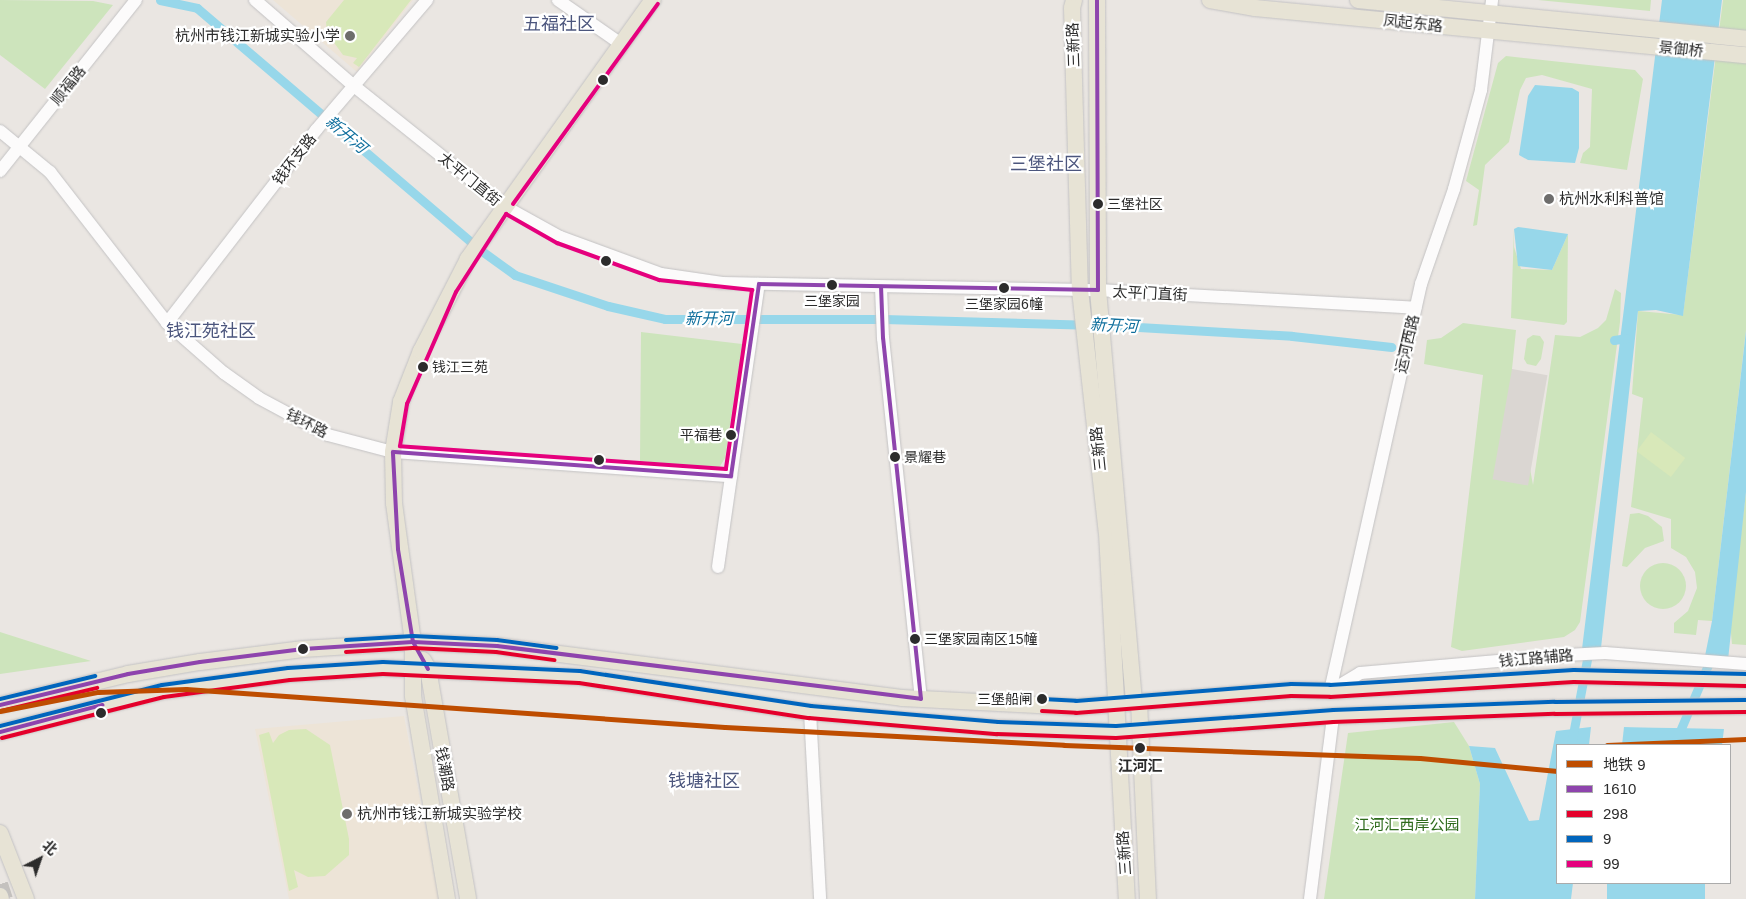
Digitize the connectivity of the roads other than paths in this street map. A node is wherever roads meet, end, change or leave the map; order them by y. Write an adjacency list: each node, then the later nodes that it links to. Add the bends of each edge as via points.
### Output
1 (255, 0): 15 (street, 太平门直街)
2 (426, 0): 15 (street, 钱环支路)
3 (558, 0): 13 (street)
4 (653, 0): 13 (main road, 钱潮路)
5 (1074, 0): 23 (main road, 三新路)
6 (1097, 0): 22 (main road, 三新路)
7 (1210, 0): 10 (main road, 凤起东路, via 1255,8)
8 (1358, 0): 10 (main road, 凤起东路)
9 (132, 4): 17 (street, 顺福路)
10 (1490, 15): 11 (main road, 凤起东路); 24 (street, 运河西路, via 1481,90 1454,189)
11 (1616, 35): 12 (main road, 景御桥); 14 (main road, 景御桥)
12 (1746, 39)
13 (621, 44): 19 (main road, 钱潮路)
14 (1746, 55)
15 (354, 86): 19 (street, 太平门直街); 25 (street, 钱环支路, via 316,130)
16 (0, 131): 17 (street, 钱环路)
17 (19, 146): 18 (street, 顺福路); 25 (street, 钱环路, via 50,172 69,194)
18 (0, 171)
19 (504, 206): 20 (street, 太平门直街, via 560,237 609,258 661,274 722,284); 26 (main road, 钱潮路, via 468,259 421,351 401,402)
20 (759, 284): 21 (street, 太平门直街); 27 (street)
21 (881, 287): 23 (street, 太平门直街); 34 (street)
22 (1098, 290): 23 (street, 太平门直街); 24 (street, 太平门直街); 35 (main road, 三新路)
23 (1081, 298): 36 (main road, 三新路, via 1107,533)
24 (1415, 308): 33 (street, 运河西路)
25 (167, 323): 26 (street, 钱环路, via 224,373 293,417 328,435)
26 (393, 452): 27 (street, 钱环路); 29 (main road, 钱潮路, via 398,549)
27 (731, 476): 28 (street)
28 (718, 567)
29 (413, 642): 31 (main road, 钱潮路); 34 (main road, via 497,646); 37 (main road, via 303,649 200,662 128,674)
30 (1746, 664): 33 (street, 钱江路辅路, via 1604,653 1555,656 1360,673)
31 (420, 669): 39 (main road, via 580,676); 42 (main road, via 289,674 163,691); 48 (main road, 钱潮路, via 413,696); 49 (main road, 钱潮路)
32 (1746, 680): 33 (main road, via 1555,677)
33 (1330, 691): 35 (main road, via 1291,690)
34 (921, 699): 36 (main road, via 1076,707)
35 (1136, 702): 36 (main road); 41 (main road, 三新路)
36 (1115, 704): 43 (main road, 三新路)
37 (0, 705)
38 (1746, 706): 40 (main road, via 1555,708)
39 (810, 712): 43 (main road, via 998,728); 50 (street)
40 (1333, 716): 41 (main road, via 1233,726); 53 (street)
41 (1138, 730): 43 (main road); 52 (main road, 三新路)
42 (0, 732)
43 (1116, 732): 51 (main road, 三新路)
44 (0, 833): 47 (main road)
45 (0, 858): 46 (main road)
46 (14, 899)
47 (26, 899)
48 (447, 899)
49 (468, 899)
50 (820, 899)
51 (1127, 899)
52 (1148, 899)
53 (1310, 899)

